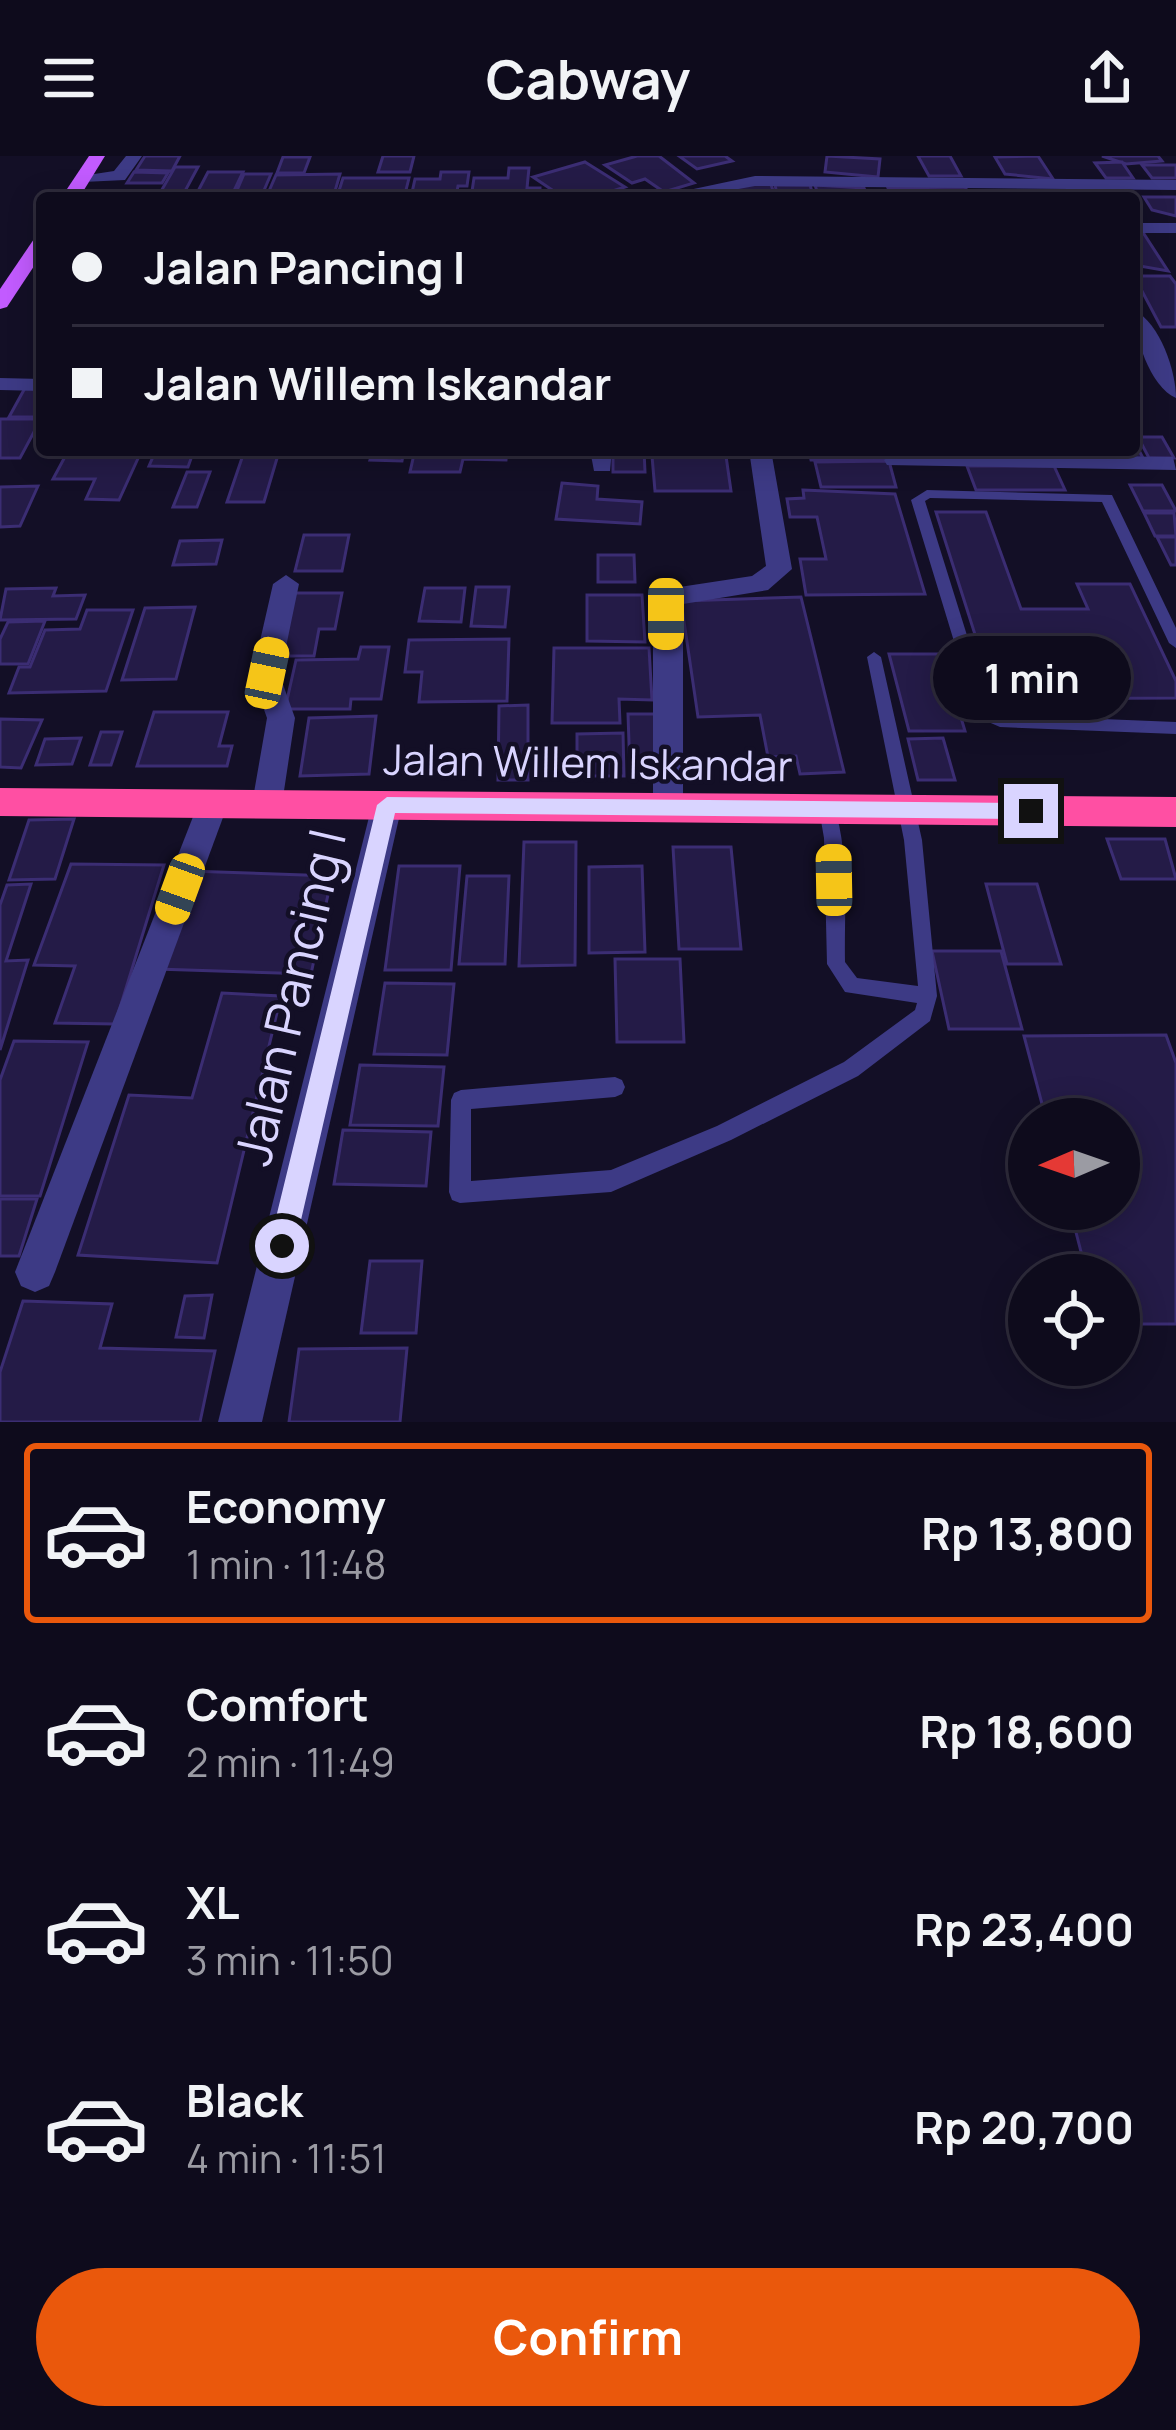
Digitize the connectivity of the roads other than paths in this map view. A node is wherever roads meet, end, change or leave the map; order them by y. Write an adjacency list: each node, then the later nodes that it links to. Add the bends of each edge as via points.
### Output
1 (97, 156): 4 (main road)
2 (134, 156): 4 (street, via 119,176)
3 (808, 156): 5 (street)
4 (83, 177): 8 (main road)
5 (816, 182): 6 (street); 9 (street)
6 (1065, 184): 7 (street)
7 (1176, 185)
8 (74, 192)
9 (715, 192)
10 (1140, 228): 11 (street)
11 (1176, 228)
12 (36, 249): 13 (main road)
13 (0, 303)
14 (1140, 325): 15 (street)
15 (1150, 341): 16 (street); 19 (street)
16 (1176, 341)
17 (0, 384): 18 (street)
18 (36, 385)
19 (1176, 392)
20 (761, 456): 31 (street, via 779,569 759,584 682,594 666,614)
21 (895, 460): 22 (street)
22 (1175, 463)
23 (286, 584): 29 (street, via 266,676 281,718)
24 (1176, 643): 26 (lane, via 1107,498 918,500 983,713 1000,721)
25 (874, 657): 33 (lane)
26 (1176, 728)
27 (0, 802): 28 (highway, Jalan Willem Iskandar)
28 (213, 804): 29 (highway, Jalan Willem Iskandar); 37 (street)
29 (267, 804): 30 (highway, Jalan Willem Iskandar)
30 (387, 805): 31 (highway, Jalan Willem Iskandar); 38 (street, Jalan Pancing I)
31 (668, 807): 32 (highway, Jalan Willem Iskandar)
32 (827, 809): 33 (highway, Jalan Willem Iskandar); 35 (lane, via 842,978)
33 (906, 809): 34 (highway, Jalan Willem Iskandar); 35 (lane)
34 (1176, 812)
35 (928, 996): 36 (lane, via 923,1015 851,1069 610,1181 460,1192 460,1100)
36 (614, 1087)
37 (35, 1272)
38 (239, 1422)

